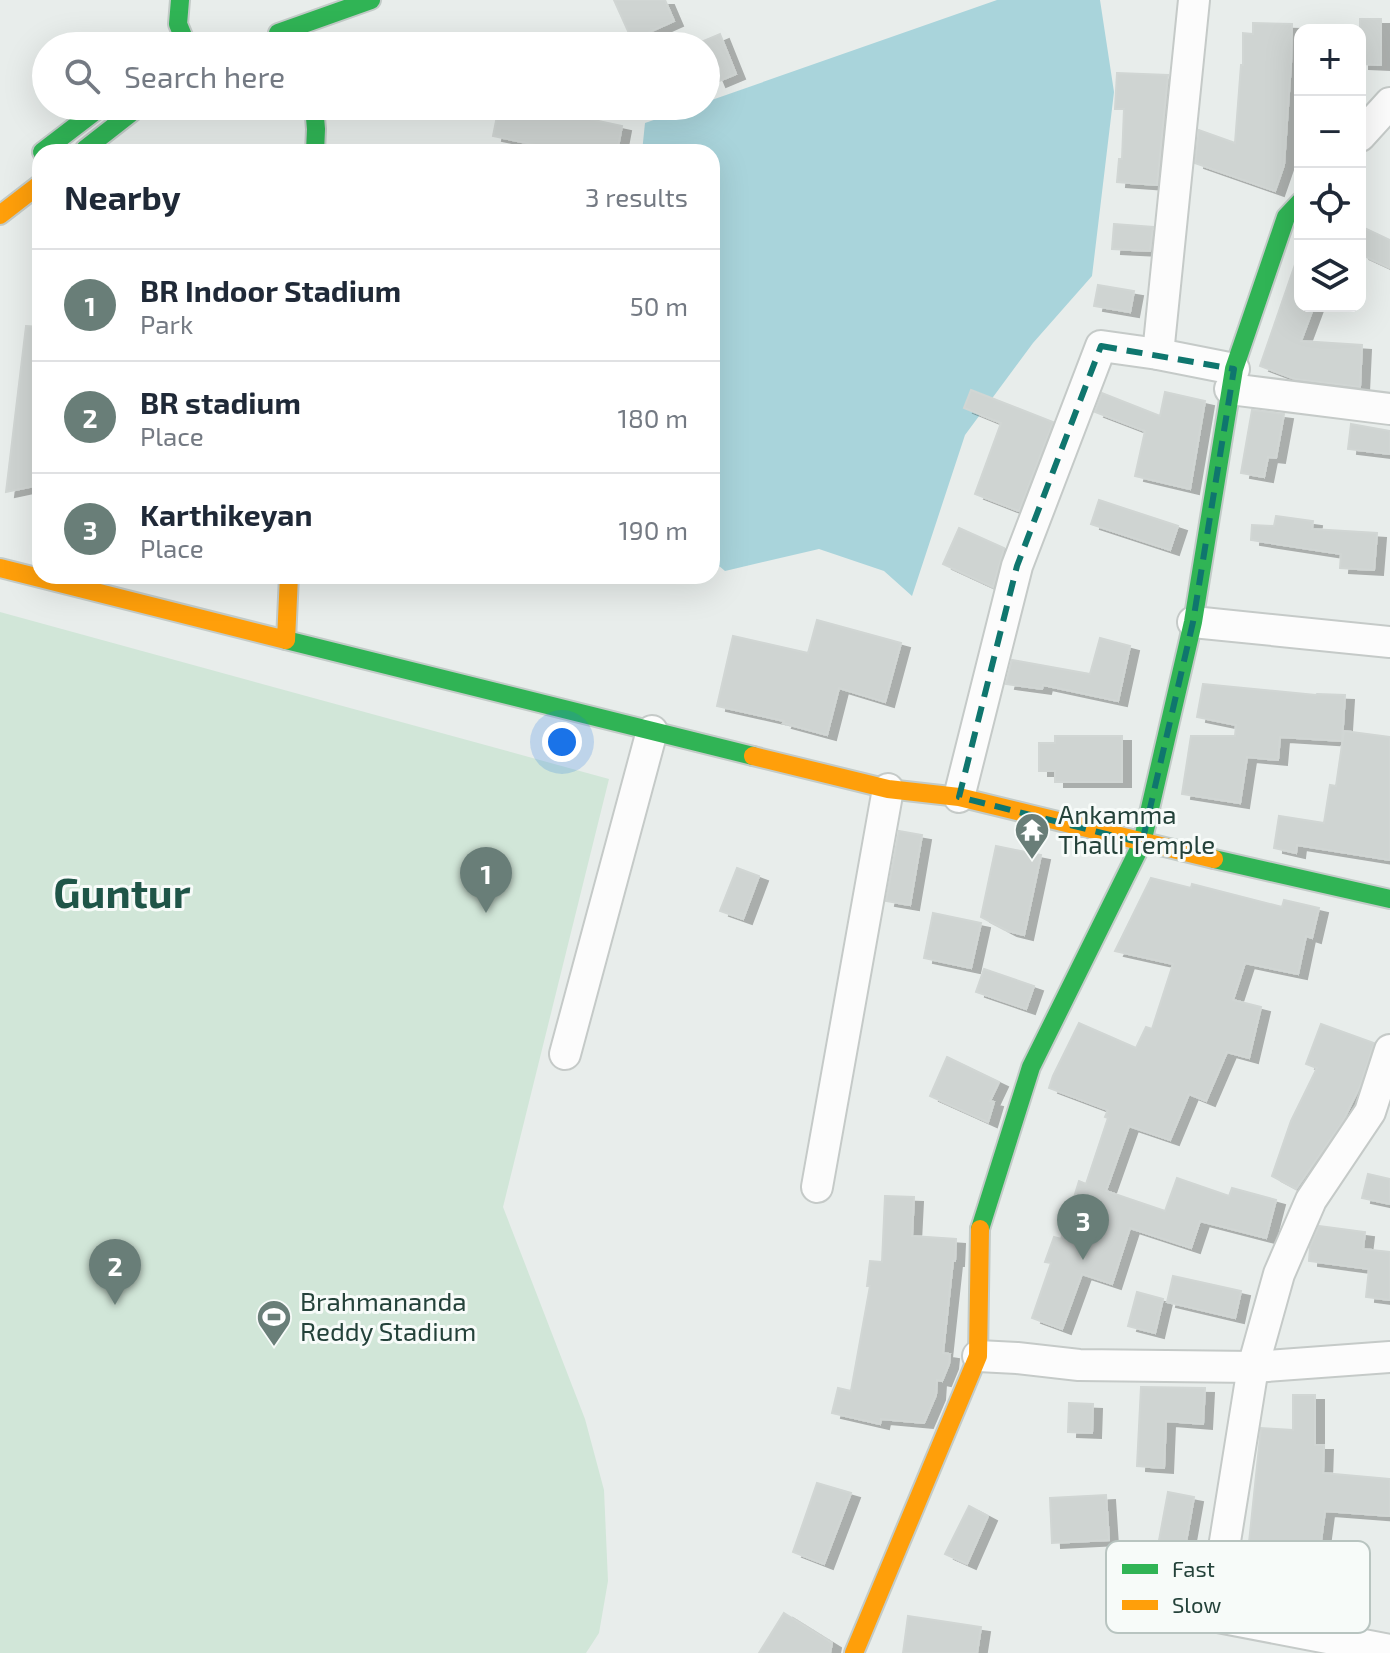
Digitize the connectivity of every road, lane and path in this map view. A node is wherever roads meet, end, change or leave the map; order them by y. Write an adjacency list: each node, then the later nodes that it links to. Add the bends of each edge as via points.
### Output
1 (180, 0): 5 (street)
2 (371, 0): 4 (street)
3 (1194, 0): 17 (street)
4 (276, 31)
5 (179, 32)
6 (1390, 103): 10 (street)
7 (83, 120): 11 (street)
8 (122, 120): 12 (street)
9 (315, 120): 13 (street)
10 (1366, 129)
11 (52, 144)
12 (91, 144)
13 (315, 144)
14 (32, 190): 16 (street)
15 (1294, 208): 18 (street, via 1286,217)
16 (0, 215)
17 (1158, 354): 18 (street); 29 (street, via 1101,346 1017,566)
18 (1232, 379): 19 (street); 24 (street)
19 (1390, 409)
20 (0, 568): 21 (street)
21 (32, 576)
22 (64, 584): 25 (street)
23 (289, 584): 25 (street)
24 (1193, 622): 26 (street); 30 (street)
25 (286, 640): 27 (street)
26 (1390, 642)
27 (652, 731): 28 (street); 33 (street)
28 (888, 789): 29 (street); 34 (street)
29 (959, 797): 30 (street)
30 (1142, 843): 31 (street); 35 (street, via 1031,1067 980,1224)
31 (1390, 899)
32 (1390, 1050): 37 (street, via 1370,1112 1311,1200 1279,1274)
33 (565, 1054)
34 (817, 1187)
35 (978, 1356): 37 (street, via 1079,1365); 41 (street)
36 (1390, 1357): 37 (street)
37 (1253, 1367): 38 (street)
38 (1225, 1541)
39 (1302, 1633): 40 (street)
40 (1390, 1650)
41 (854, 1653)

